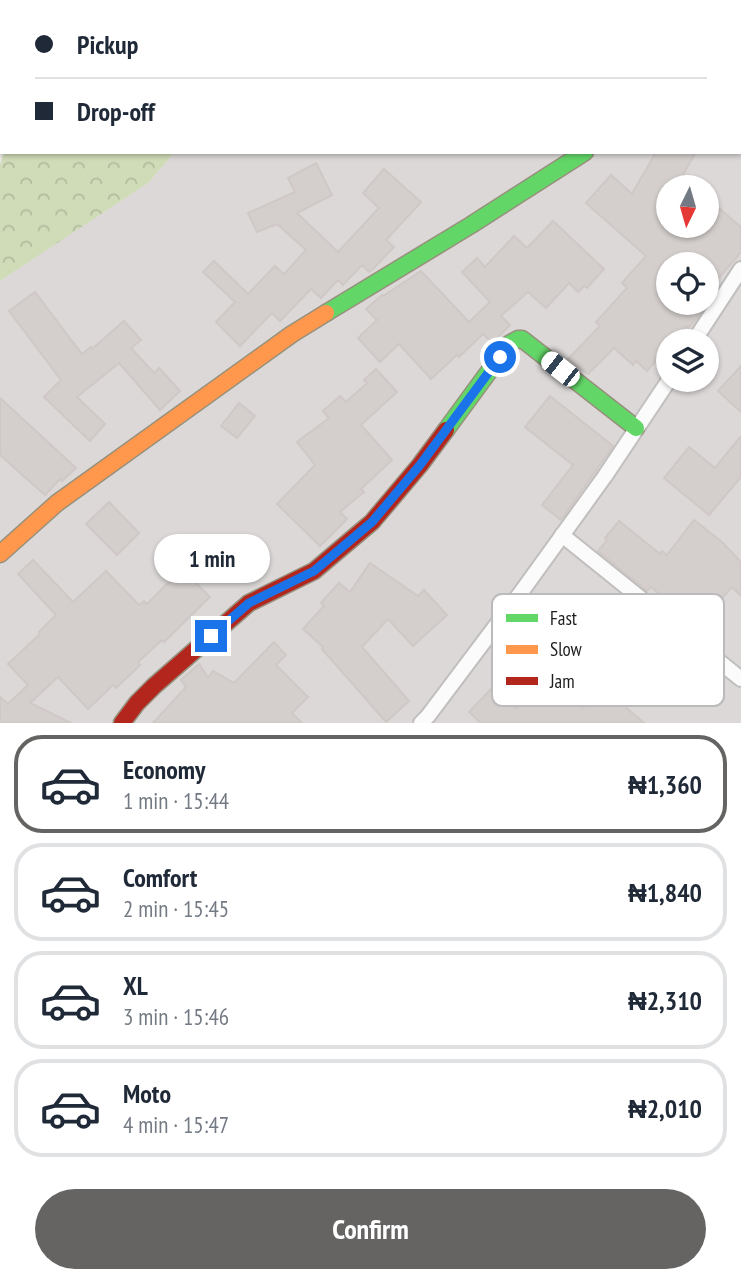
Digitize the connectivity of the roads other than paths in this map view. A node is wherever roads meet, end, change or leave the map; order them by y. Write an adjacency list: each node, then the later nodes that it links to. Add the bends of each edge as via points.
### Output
1 (582, 154): 7 (street, via 292,334 57,503)
2 (741, 269): 3 (street)
3 (702, 329)
4 (661, 392): 5 (street)
5 (636, 428): 6 (street); 14 (street, via 522,339 509,344 372,522 314,571 249,603 153,686)
6 (562, 535): 8 (street); 9 (street)
7 (0, 554)
8 (520, 594)
9 (635, 594)
10 (492, 633): 13 (street)
11 (724, 665): 12 (street)
12 (741, 679)
13 (429, 721)
14 (122, 723)

